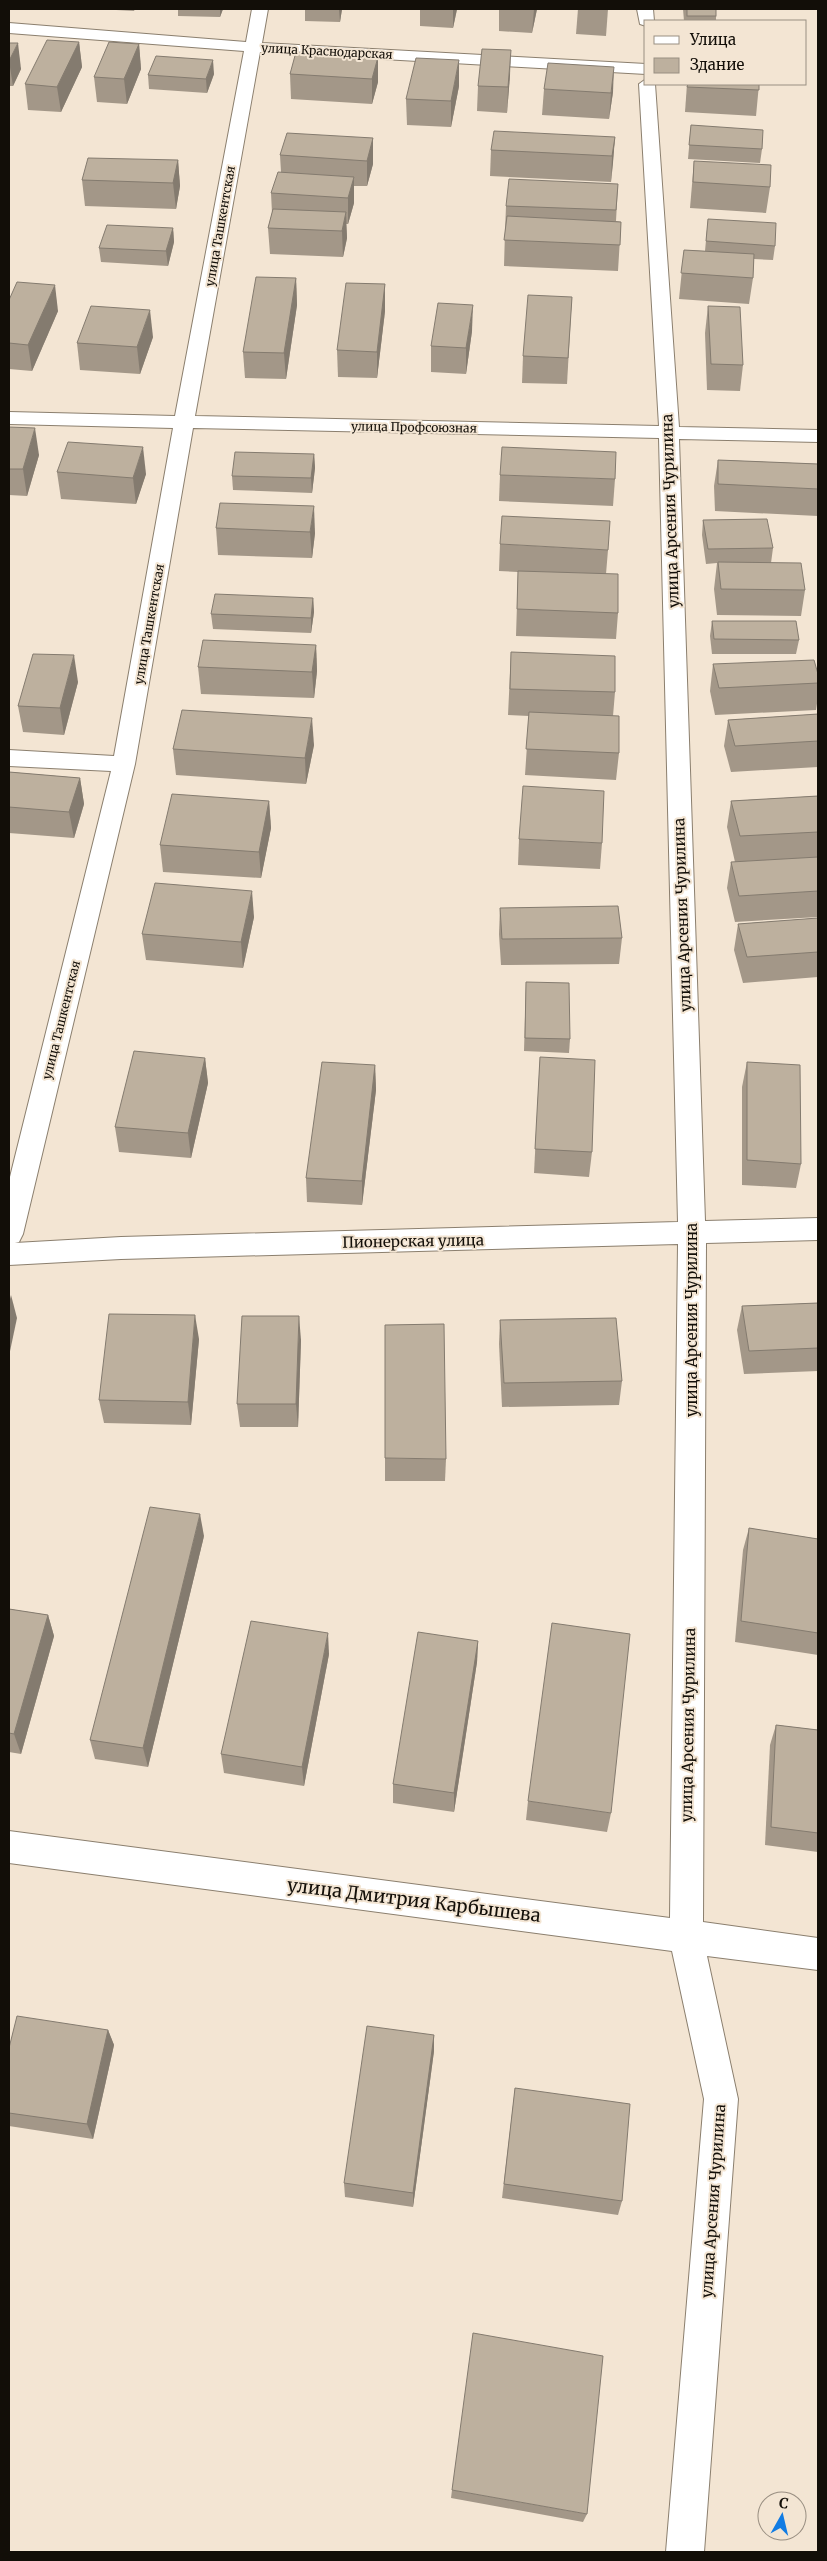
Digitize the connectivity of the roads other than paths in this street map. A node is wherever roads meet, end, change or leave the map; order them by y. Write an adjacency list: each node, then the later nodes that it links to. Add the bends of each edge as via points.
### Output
1 (260, 9): 3 (street, улица Ташкентская)
2 (9, 28): 3 (street, улица Краснодарская)
3 (253, 47): 4 (street, улица Краснодарская); 7 (street, улица Ташкентская)
4 (644, 69)
5 (647, 85): 8 (street, улица Арсения Чурилина)
6 (9, 418): 7 (street, улица Профсоюзная)
7 (184, 422): 8 (street, улица Профсоюзная); 11 (street, улица Ташкентская)
8 (668, 433): 9 (street, улица Профсоюзная); 14 (street, улица Арсения Чурилина)
9 (818, 436)
10 (9, 758): 11 (street)
11 (124, 764): 13 (street, улица Ташкентская)
12 (818, 1229): 14 (street, Пионерская улица)
13 (9, 1234)
14 (692, 1234): 15 (street, Пионерская улица, via 121,1248); 17 (street, улица Арсения Чурилина)
15 (9, 1254)
16 (9, 1847): 17 (street, улица Дмитрия Карбышева)
17 (686, 1936): 18 (street, улица Дмитрия Карбышева); 19 (street, улица Арсения Чурилина, via 722,2099)
18 (818, 1954)
19 (685, 2552)

